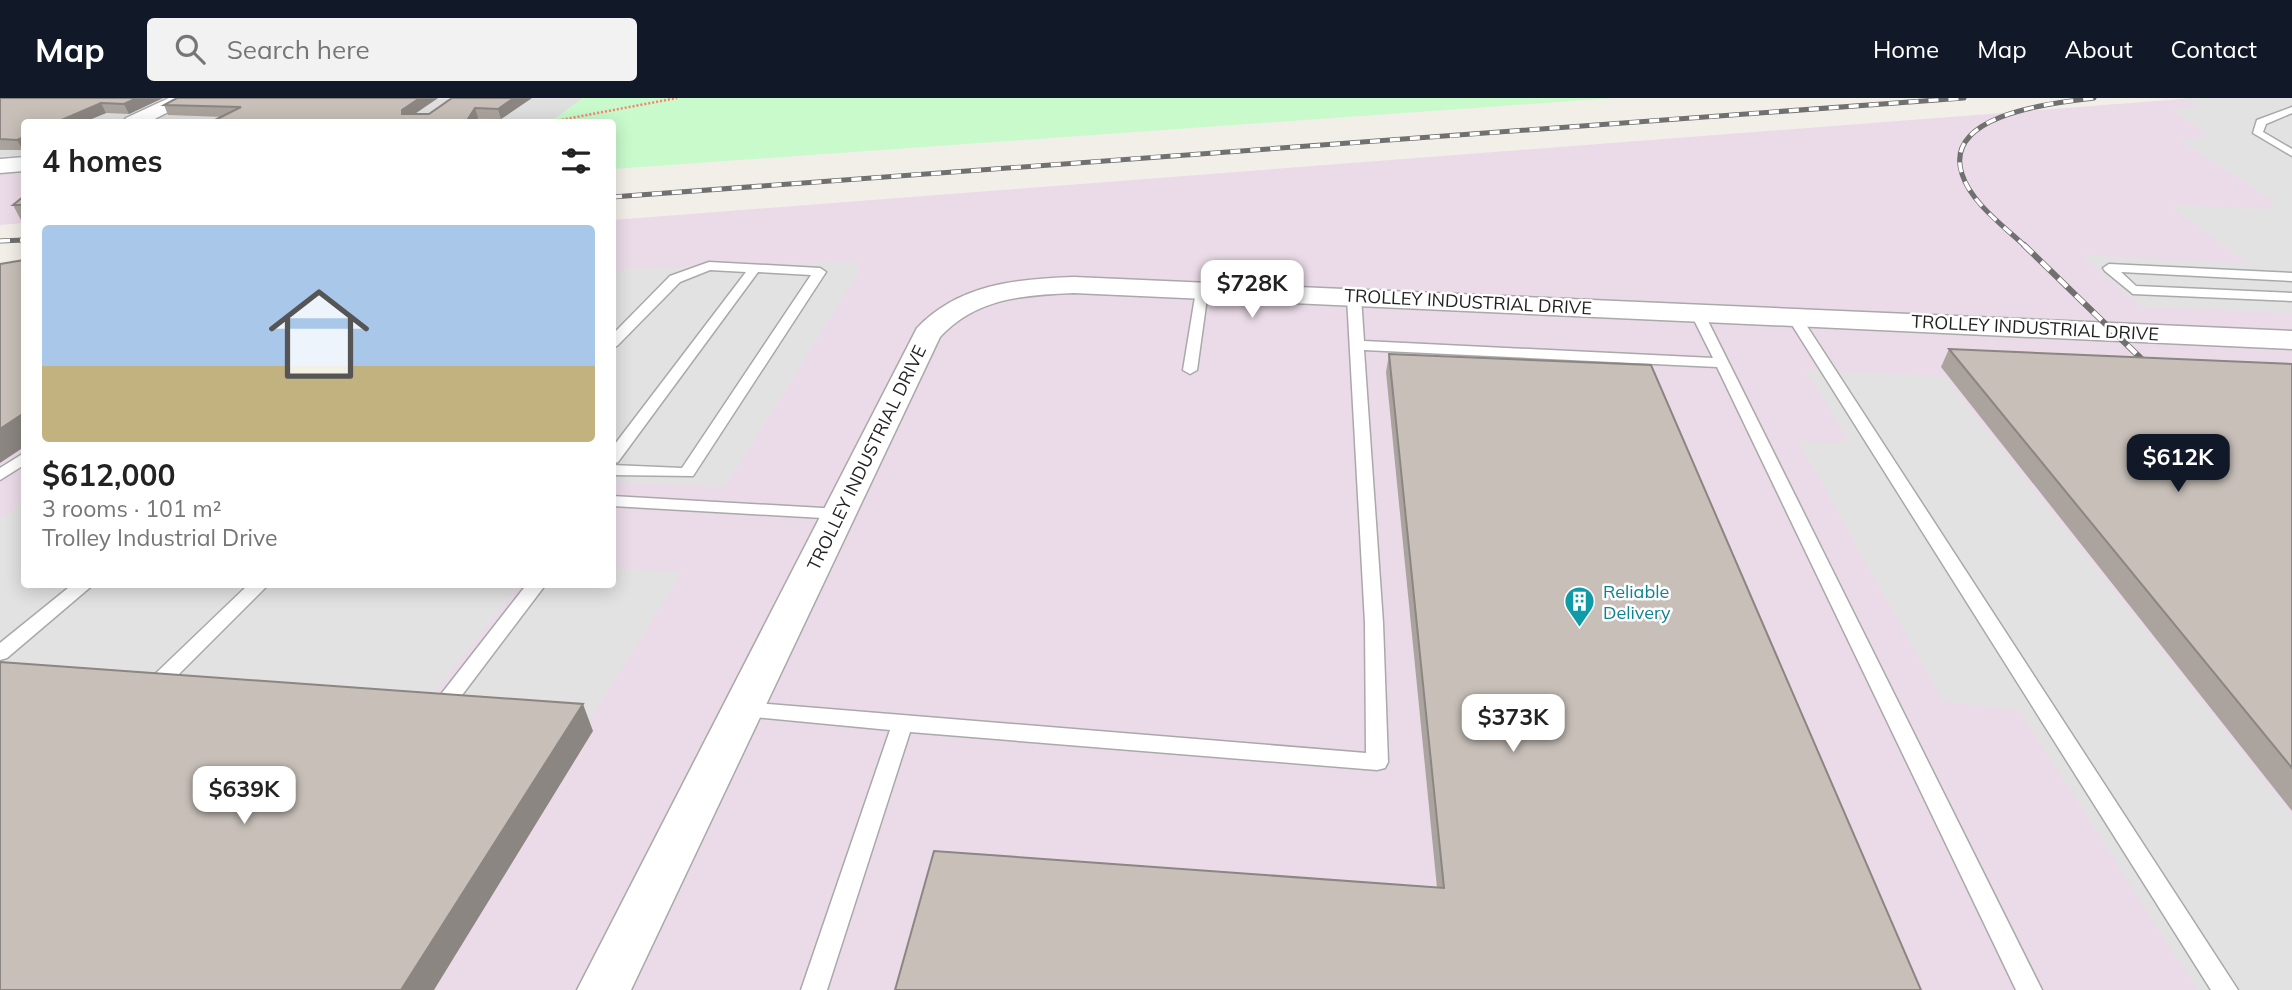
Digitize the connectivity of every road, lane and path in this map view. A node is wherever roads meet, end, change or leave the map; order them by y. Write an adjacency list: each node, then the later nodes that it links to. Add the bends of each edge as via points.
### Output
1 (184, 98): 4 (street)
2 (677, 98): 5 (path)
3 (2292, 110): 6 (lane, via 2261,122 2258,133)
4 (139, 119)
5 (566, 119)
6 (2292, 153)
7 (21, 164): 8 (street)
8 (0, 166)
9 (755, 268): 16 (lane, via 709,266 675,279); 21 (lane); 23 (lane, via 820,272 687,472)
10 (2292, 277): 12 (lane, via 2109,268 2133,290)
11 (1202, 291): 13 (street, TROLLEY INDUSTRIAL DRIVE); 20 (lane); 26 (street, TROLLEY INDUSTRIAL DRIVE, via 1036,286 985,294 955,311 927,334)
12 (2292, 297)
13 (1354, 298): 14 (street, TROLLEY INDUSTRIAL DRIVE); 18 (lane)
14 (1697, 313): 15 (street, TROLLEY INDUSTRIAL DRIVE); 19 (lane)
15 (1794, 317): 17 (street, TROLLEY INDUSTRIAL DRIVE); 38 (lane)
16 (616, 340)
17 (2292, 340)
18 (1357, 345): 19 (lane); 34 (lane, via 1374,622 1377,762)
19 (1722, 363): 37 (lane)
20 (1190, 370)
21 (616, 454)
22 (21, 460): 24 (lane)
23 (616, 470)
24 (0, 475)
25 (616, 501): 26 (lane)
26 (840, 514): 33 (street, TROLLEY INDUSTRIAL DRIVE)
27 (80, 588): 30 (lane)
28 (256, 588): 31 (lane)
29 (534, 588): 32 (lane)
30 (0, 653)
31 (160, 681)
32 (449, 698)
33 (744, 709): 34 (lane); 35 (street, TROLLEY INDUSTRIAL DRIVE)
34 (902, 724): 36 (lane)
35 (604, 990)
36 (814, 990)
37 (2029, 990)
38 (2225, 990)

